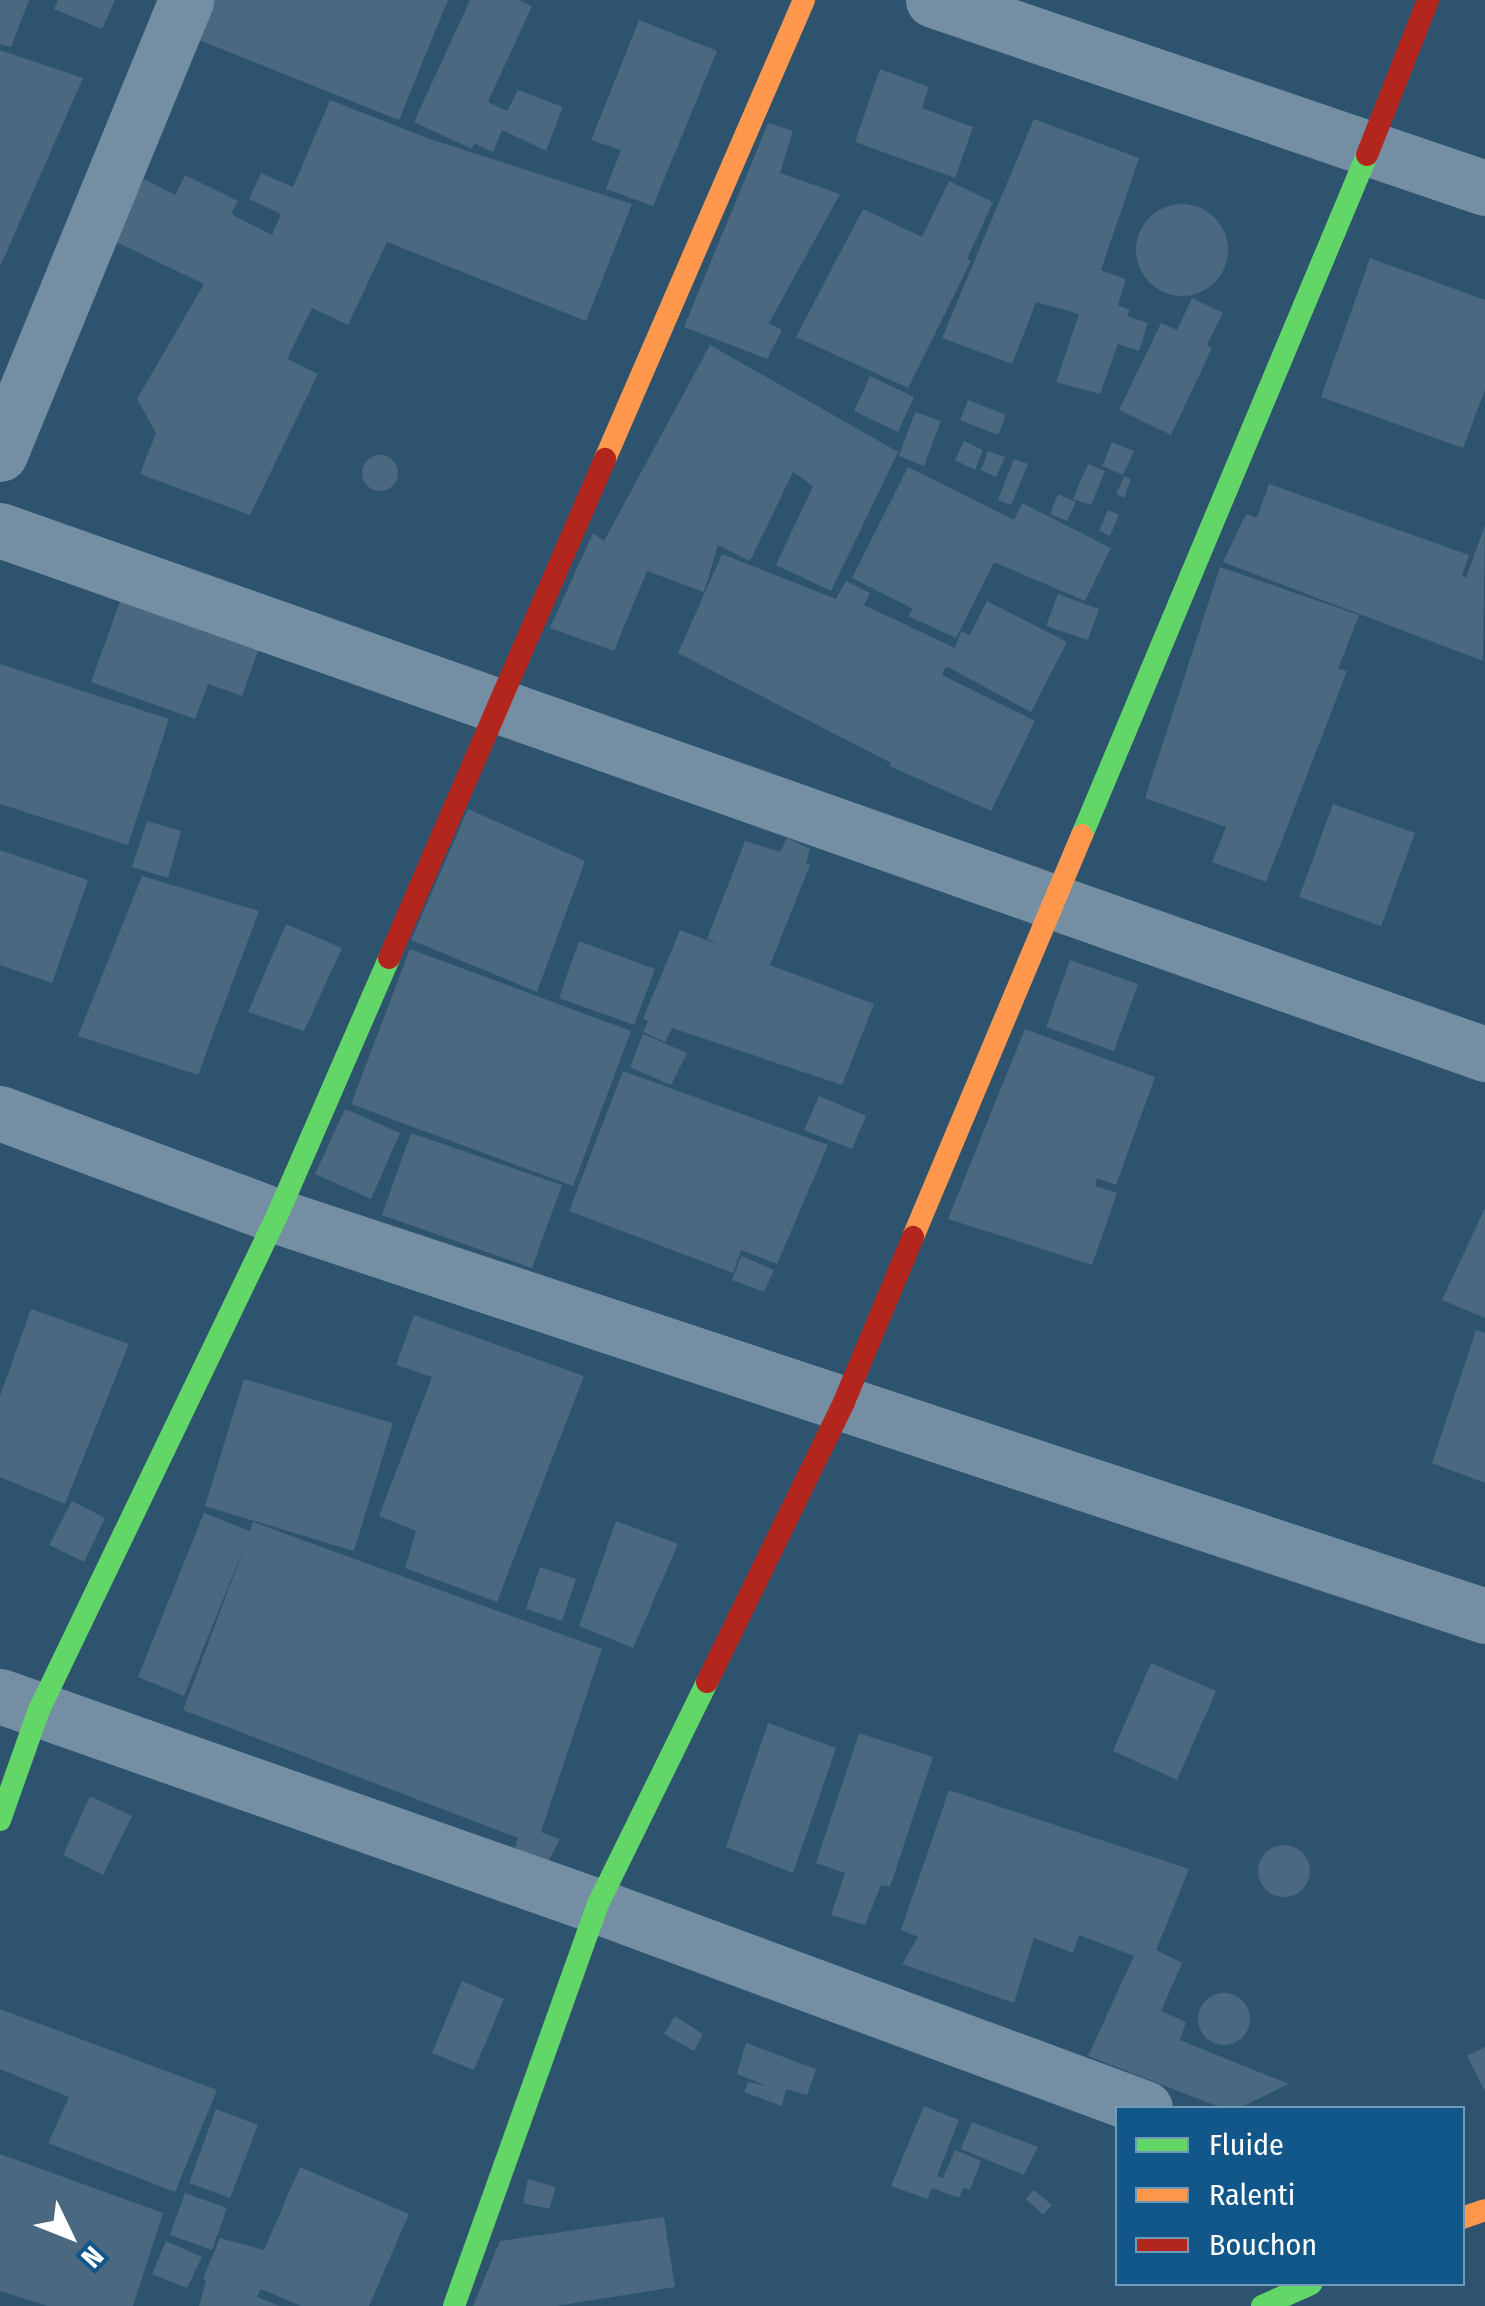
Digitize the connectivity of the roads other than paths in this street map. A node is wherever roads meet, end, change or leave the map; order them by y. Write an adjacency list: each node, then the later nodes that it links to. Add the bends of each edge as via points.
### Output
1 (186, 0): 7 (street)
2 (804, 0): 9 (street)
3 (933, 0): 5 (street)
4 (1428, 0): 5 (street)
5 (1370, 149): 6 (street); 10 (street)
6 (1485, 188)
7 (0, 454)
8 (0, 530): 9 (street)
9 (496, 705): 10 (street); 13 (street)
10 (1052, 901): 11 (street); 14 (street)
11 (1485, 1054)
12 (0, 1113): 13 (street)
13 (277, 1216): 14 (street); 16 (street)
14 (844, 1402): 15 (street); 18 (street)
15 (1485, 1616)
16 (19, 1703): 17 (street); 18 (street)
17 (0, 1820)
18 (596, 1906): 19 (street); 21 (street)
19 (1140, 2106)
20 (1307, 2286): 22 (street)
21 (454, 2306)
22 (1262, 2306)

